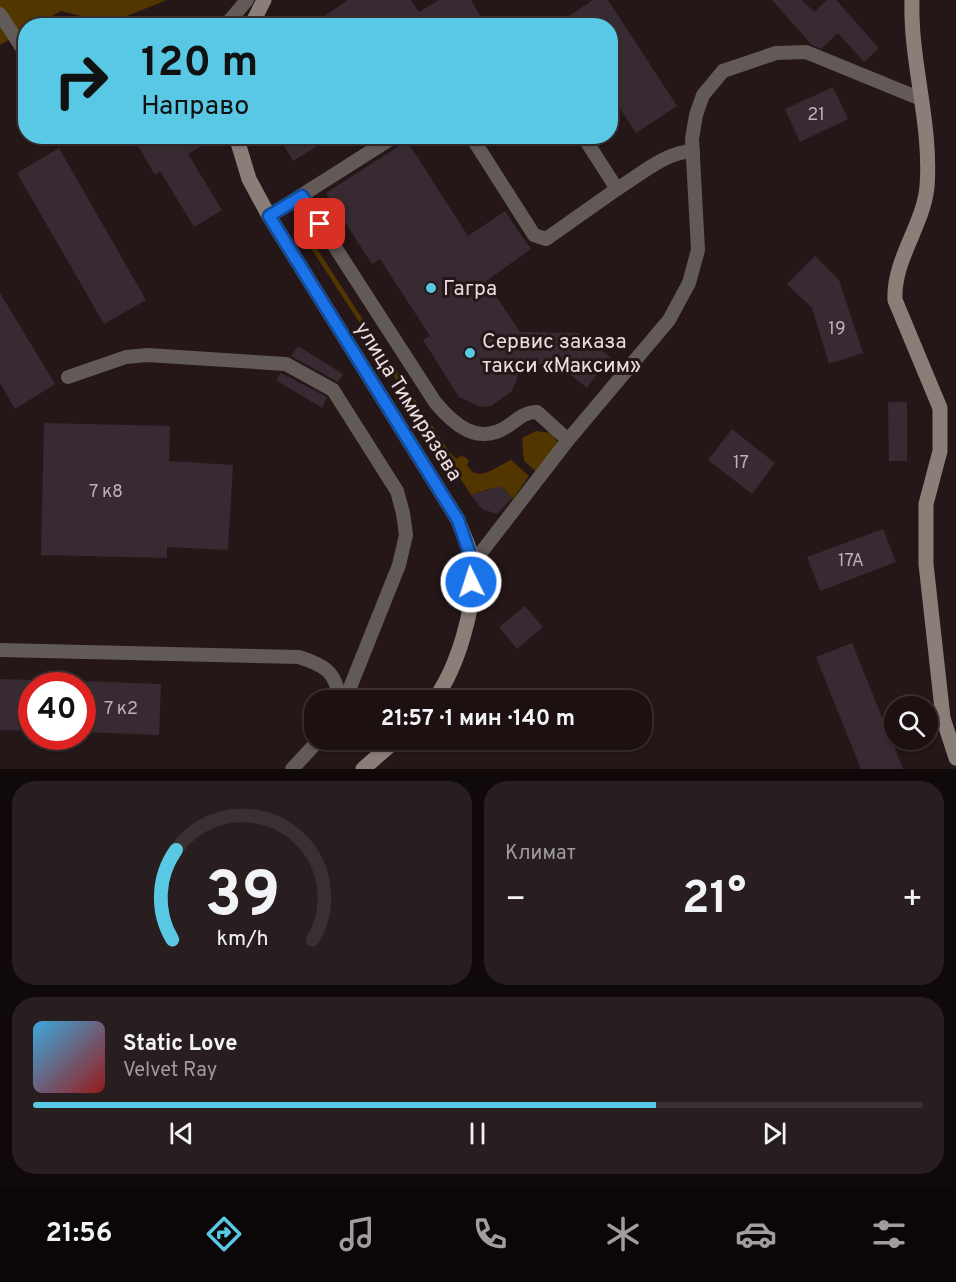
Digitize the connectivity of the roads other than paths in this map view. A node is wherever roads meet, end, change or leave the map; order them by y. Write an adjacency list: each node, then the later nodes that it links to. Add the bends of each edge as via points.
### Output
1 (247, 0): 5 (lane)
2 (264, 0): 6 (street)
3 (912, 0): 8 (street, via 911,24)
4 (0, 14): 7 (lane)
5 (232, 18)
6 (255, 18)
7 (18, 42)
8 (921, 99): 13 (lane, via 806,52 776,53 723,71 703,95 696,115); 26 (street, via 928,152 927,187 922,214 894,288 895,300 940,408 940,451 926,504 926,564 943,718)
9 (238, 144): 16 (street, улица Тимирязева, via 249,180)
10 (383, 144): 15 (lane)
11 (476, 144): 14 (lane, via 539,238 546,239)
12 (588, 144): 14 (lane)
13 (693, 151): 14 (lane, via 667,157); 18 (lane, via 698,250 689,284 669,320)
14 (617, 189)
15 (302, 196): 16 (lane); 18 (lane, via 448,419 460,429 488,434 501,431 528,412 537,412)
16 (269, 216): 19 (street, улица Тимирязева, via 458,520)
17 (68, 377): 22 (lane, via 126,357 147,355 286,364 333,390 397,491 406,535 399,566)
18 (568, 440): 19 (lane)
19 (473, 563): 23 (street, улица Тимирязева, via 463,637 452,672)
20 (0, 650): 21 (lane, via 299,657 324,665)
21 (338, 690)
22 (349, 690)
23 (440, 690)
24 (310, 750): 27 (lane)
25 (385, 750): 28 (street)
26 (956, 758)
27 (292, 769)
28 (363, 769)

